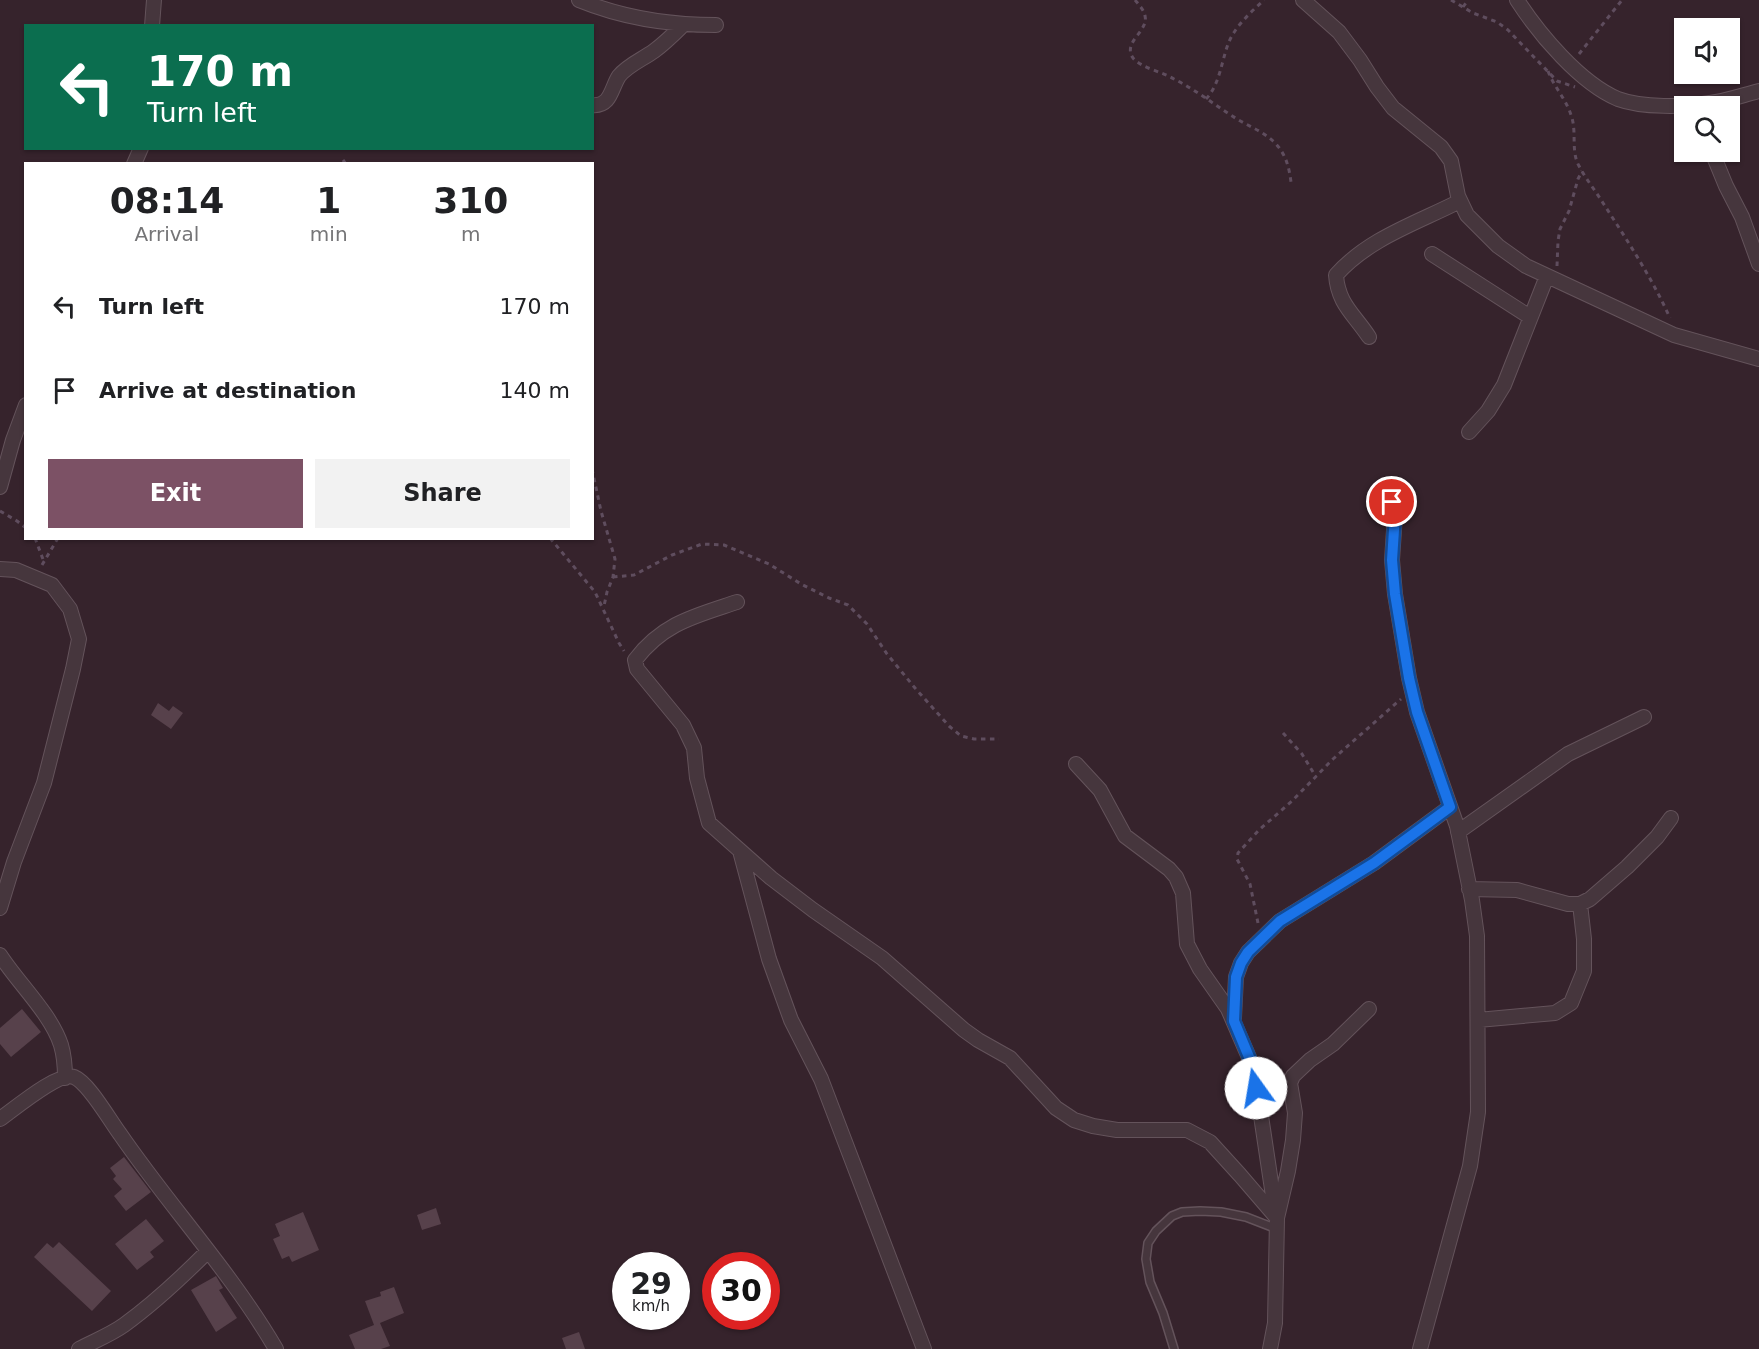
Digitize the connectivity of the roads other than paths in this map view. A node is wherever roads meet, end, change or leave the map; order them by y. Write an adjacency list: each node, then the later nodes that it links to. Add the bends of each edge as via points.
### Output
1 (154, 0): 5 (street)
2 (579, 0): 6 (street, via 617,13)
3 (1303, 0): 13 (street, via 1339,32 1392,108 1441,147 1451,161)
4 (1517, 0): 11 (street, via 1570,64 1598,87 1619,99)
5 (152, 24)
6 (682, 25): 7 (street); 10 (street, via 620,75 605,102)
7 (716, 25)
8 (1759, 91): 9 (street)
9 (1739, 96)
10 (594, 105)
11 (1674, 106)
12 (1716, 162): 15 (street)
13 (1460, 201): 16 (street, via 1467,215 1498,246); 18 (street, via 1374,243 1336,275 1345,307)
14 (1432, 254): 17 (street)
15 (1759, 264)
16 (1551, 278): 17 (street); 19 (street, via 1674,335)
17 (1530, 317): 21 (street, via 1504,385)
18 (1369, 336)
19 (1759, 359)
20 (24, 410): 22 (street)
21 (1469, 432)
22 (0, 487)
23 (1389, 489): 28 (street, via 1395,515 1395,594 1412,690)
24 (0, 569): 34 (street, via 16,570 52,585 70,609 79,639 44,783)
25 (737, 602): 31 (street, via 681,621 659,634 635,664 683,725 694,748 709,823)
26 (1644, 717): 30 (street, via 1568,754)
27 (1076, 764): 38 (street, via 1100,790 1125,837 1176,877 1183,892 1188,944)
28 (1450, 807): 30 (street); 38 (street, via 1374,863 1280,921 1248,952 1236,977)
29 (1671, 818): 33 (street, via 1658,837 1627,867)
30 (1458, 832): 32 (street)
31 (740, 851): 41 (street, via 813,910 882,958 964,1030 1010,1058 1056,1108 1093,1126 1187,1130 1199,1135 1240,1174); 45 (street, via 769,959 791,1020 821,1079)
32 (1469, 889): 33 (street, via 1517,890); 37 (street, via 1477,936)
33 (1580, 904): 37 (street, via 1584,971 1571,1003 1555,1013)
34 (0, 908)
35 (0, 955): 39 (street, via 50,1021 62,1047)
36 (1369, 1009): 41 (street, via 1293,1076 1290,1083 1295,1113 1293,1140)
37 (1478, 1020): 48 (street, via 1478,1112 1470,1166)
38 (1234, 1021): 41 (street, via 1254,1069)
39 (65, 1078): 40 (street, via 55,1080); 42 (street, via 74,1077 91,1092 144,1170)
40 (0, 1119)
41 (1277, 1224): 46 (lane, via 1221,1212 1182,1212 1156,1231 1148,1243 1146,1259 1150,1282); 47 (street, via 1275,1323)
42 (208, 1251): 43 (street, via 125,1324); 44 (street, via 257,1316)
43 (79, 1349)
44 (276, 1349)
45 (924, 1349)
46 (1174, 1349)
47 (1270, 1349)
48 (1420, 1349)

